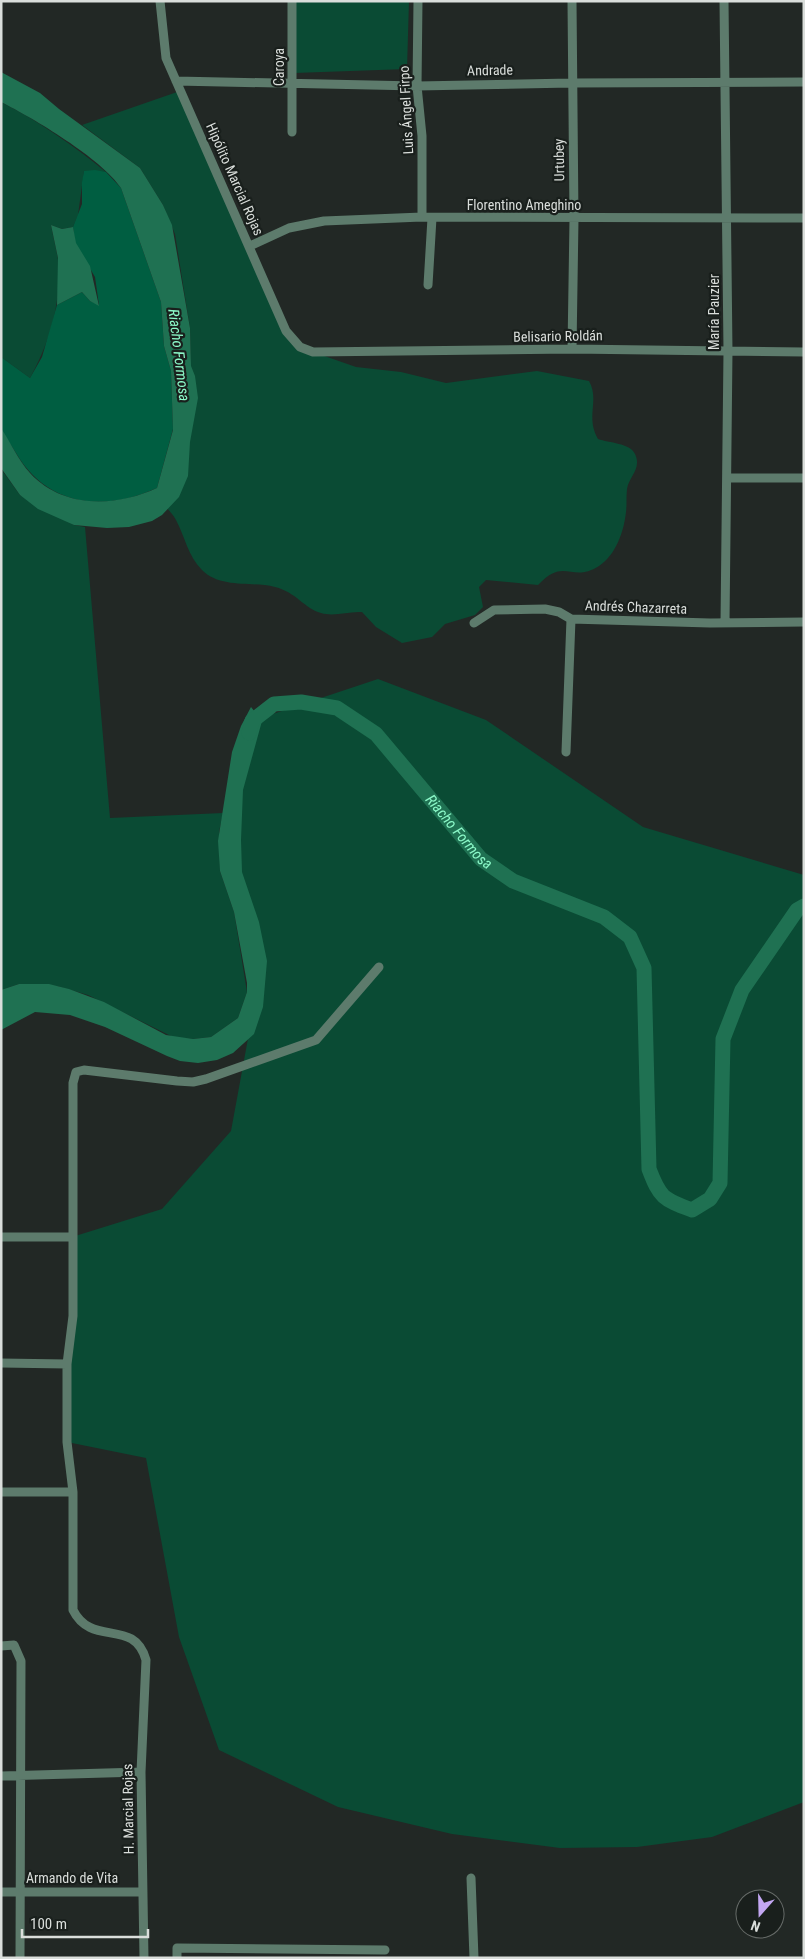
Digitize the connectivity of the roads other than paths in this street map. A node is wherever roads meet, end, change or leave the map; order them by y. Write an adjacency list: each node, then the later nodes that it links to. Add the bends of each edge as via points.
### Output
1 (160, 1): 6 (street, Hipólito Marcial Rojas, via 166,58)
2 (292, 1): 10 (street, Caroya)
3 (418, 1): 11 (street, Luis Ángel Firpo)
4 (572, 1): 9 (street, Urtubey)
5 (724, 1): 7 (street, María Pauzier)
6 (176, 81): 10 (street, Andrade); 18 (street, Hipólito Marcial Rojas)
7 (725, 82): 8 (street, Andrade); 9 (street, Andrade); 15 (street, María Pauzier)
8 (804, 82)
9 (571, 83): 11 (street, Andrade); 17 (street, Urtubey)
10 (292, 84): 11 (street, Andrade); 12 (street, Caroya)
11 (417, 86): 13 (street, Luis Ángel Firpo, via 422,136)
12 (292, 132)
13 (422, 217): 14 (street, Florentino Ameghino); 18 (street, Florentino Ameghino, via 304,223)
14 (432, 218): 17 (street, Florentino Ameghino); 19 (street)
15 (727, 218): 16 (street, Florentino Ameghino); 17 (street, Florentino Ameghino); 21 (street, María Pauzier)
16 (804, 218)
17 (574, 219): 20 (street, Urtubey)
18 (250, 246): 22 (street, Hipólito Marcial Rojas, via 286,331 300,347)
19 (428, 285)
20 (572, 349): 21 (street, Belisario Roldán); 22 (street, Belisario Roldán)
21 (728, 351): 23 (street, Belisario Roldán); 24 (street, María Pauzier)
22 (313, 352)
23 (804, 352)
24 (727, 478): 25 (street); 29 (street, María Pauzier)
25 (804, 478)
26 (571, 619): 28 (street, Andrés Chazarreta, via 545,609 494,610); 29 (street, Andrés Chazarreta); 30 (street)
27 (804, 622): 29 (street, Andrés Chazarreta)
28 (474, 623)
29 (725, 623)
30 (566, 752)
31 (379, 967): 33 (street, via 316,1040 206,1079 193,1082 84,1070 76,1072 73,1083)
32 (1, 1237): 33 (street)
33 (72, 1237): 35 (street, via 73,1316)
34 (1, 1363): 35 (street)
35 (67, 1364): 37 (street, via 68,1442)
36 (1, 1492): 37 (street)
37 (73, 1492): 39 (street, H. Marcial Rojas, via 73,1610 86,1626 137,1641 146,1660)
38 (1, 1646): 41 (street, via 14,1645 21,1661)
39 (141, 1772): 41 (street); 45 (street, H. Marcial Rojas)
40 (1, 1776): 41 (street)
41 (21, 1776): 44 (street)
42 (471, 1878): 52 (street)
43 (1, 1892): 44 (street, Armando de Vita)
44 (20, 1892): 45 (street, Armando de Vita); 49 (street)
45 (143, 1892): 50 (street, H. Marcial Rojas)
46 (256, 1948): 47 (street); 48 (street); 51 (street)
47 (385, 1950)
48 (177, 1953)
49 (20, 1958)
50 (144, 1958)
51 (256, 1958)
52 (474, 1958)

